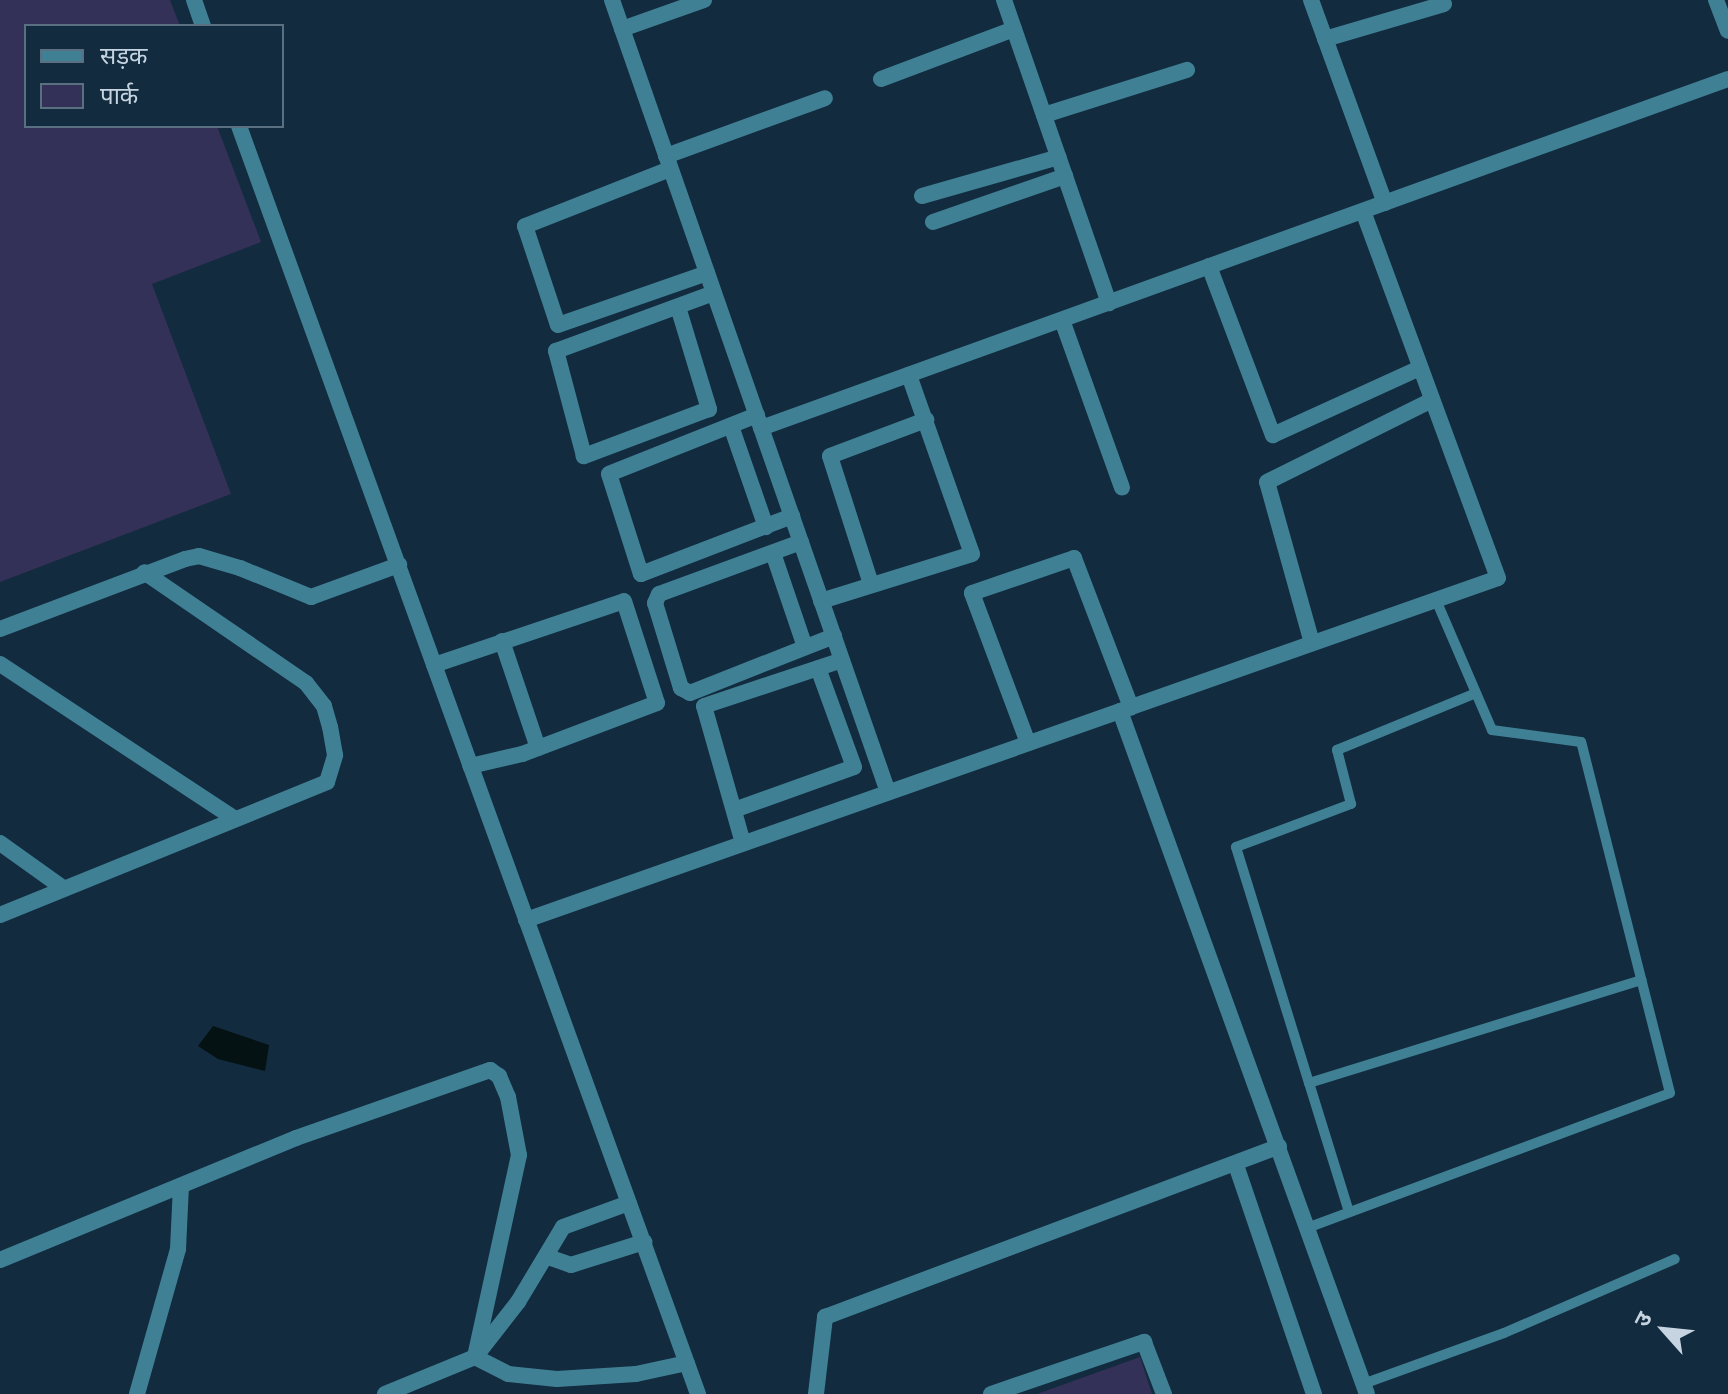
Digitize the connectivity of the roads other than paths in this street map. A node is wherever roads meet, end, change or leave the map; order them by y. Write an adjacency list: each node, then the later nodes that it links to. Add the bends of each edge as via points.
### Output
1 (194, 0): 8 (street)
2 (612, 0): 9 (street)
3 (704, 0): 9 (street)
4 (1004, 0): 10 (street)
5 (1311, 0): 12 (street)
6 (1716, 0): 11 (street)
7 (1444, 4): 12 (street)
8 (202, 24)
9 (622, 29): 20 (street)
10 (1014, 29): 14 (street); 17 (street)
11 (1728, 31)
12 (1325, 39): 23 (street)
13 (1187, 70): 17 (street)
14 (881, 79)
15 (1728, 79): 23 (street)
16 (825, 98): 20 (street)
17 (1044, 115): 19 (street)
18 (240, 128): 43 (street)
19 (1059, 157): 21 (street); 22 (street)
20 (668, 162): 27 (street); 27 (street, via 525,226 558,325)
21 (1065, 176): 25 (street); 29 (street)
22 (922, 196)
23 (1385, 203): 24 (street)
24 (1363, 211): 26 (street); 32 (street)
25 (933, 222)
26 (1209, 266): 29 (street); 32 (street, via 1273,435)
27 (707, 273): 28 (street)
28 (714, 293): 30 (street); 36 (street)
29 (1109, 303): 31 (street)
30 (678, 307): 30 (street, via 556,351 584,456 709,409)
31 (1062, 320): 33 (street); 38 (street)
32 (1420, 368): 34 (street)
33 (909, 375): 35 (street); 36 (street)
34 (1432, 400): 46 (street, via 1498,578); 51 (street, via 1267,482)
35 (926, 420): 45 (street, via 830,456); 45 (street, via 972,554)
36 (759, 422): 37 (street); 39 (street)
37 (731, 426): 40 (street); 40 (street, via 609,474 641,574)
38 (1122, 488)
39 (792, 516): 40 (street); 41 (street)
40 (766, 527)
41 (801, 542): 42 (street); 47 (street)
42 (773, 553): 52 (street); 52 (street, via 659,594 655,603 681,688 690,693)
43 (399, 565): 44 (street, via 311,597 199,556); 55 (street)
44 (144, 572): 48 (street); 64 (street, via 306,683 324,706 335,755 327,782 306,794)
45 (871, 584): 47 (street)
46 (1436, 600): 51 (street); 57 (lane)
47 (821, 601): 49 (street)
48 (0, 629)
49 (834, 636): 52 (street); 53 (street)
50 (502, 641): 55 (street); 60 (street); 60 (street, via 624,601 629,615 657,703)
51 (1312, 643): 58 (street)
52 (805, 647)
53 (842, 660): 56 (street); 62 (street)
54 (0, 664): 64 (street)
55 (434, 665): 61 (street)
56 (818, 668): 63 (street, via 704,706); 63 (street, via 854,767)
57 (1476, 693): 70 (lane, via 1492,730 1581,742); 71 (lane, via 1337,750 1351,804 1236,847)
58 (1126, 709): 59 (street); 59 (street, via 1074,558 972,593); 72 (street)
59 (1028, 743): 62 (street)
60 (538, 748): 61 (street)
61 (470, 766): 69 (street)
62 (888, 792): 66 (street)
63 (734, 810): 66 (street)
64 (232, 817): 67 (street)
65 (0, 843): 67 (street)
66 (743, 843): 69 (street)
67 (63, 888): 68 (street)
68 (0, 915)
69 (526, 920): 75 (street)
70 (1641, 980): 71 (lane); 76 (lane, via 1670,1093)
71 (1309, 1083): 76 (lane)
72 (1279, 1146): 73 (street); 77 (street)
73 (1236, 1165): 88 (street, via 825,1317); 91 (street)
74 (181, 1186): 81 (street); 82 (street, via 310,1132 490,1070 499,1076 508,1097 519,1155); 85 (street, via 178,1249)
75 (629, 1203): 78 (street); 79 (street, via 563,1227)
76 (1349, 1212): 77 (lane)
77 (1307, 1228): 84 (street)
78 (644, 1242): 79 (street, via 571,1265); 83 (street)
79 (548, 1257): 82 (street)
80 (1675, 1259): 84 (lane)
81 (0, 1260)
82 (475, 1357): 83 (street, via 508,1374 557,1379 636,1374); 86 (street)
83 (687, 1363): 87 (street)
84 (1365, 1389)
85 (137, 1394)
86 (385, 1394)
87 (698, 1394)
88 (816, 1394)
89 (991, 1394): 90 (street, via 1144,1342)
90 (1164, 1394)
91 (1314, 1394)

